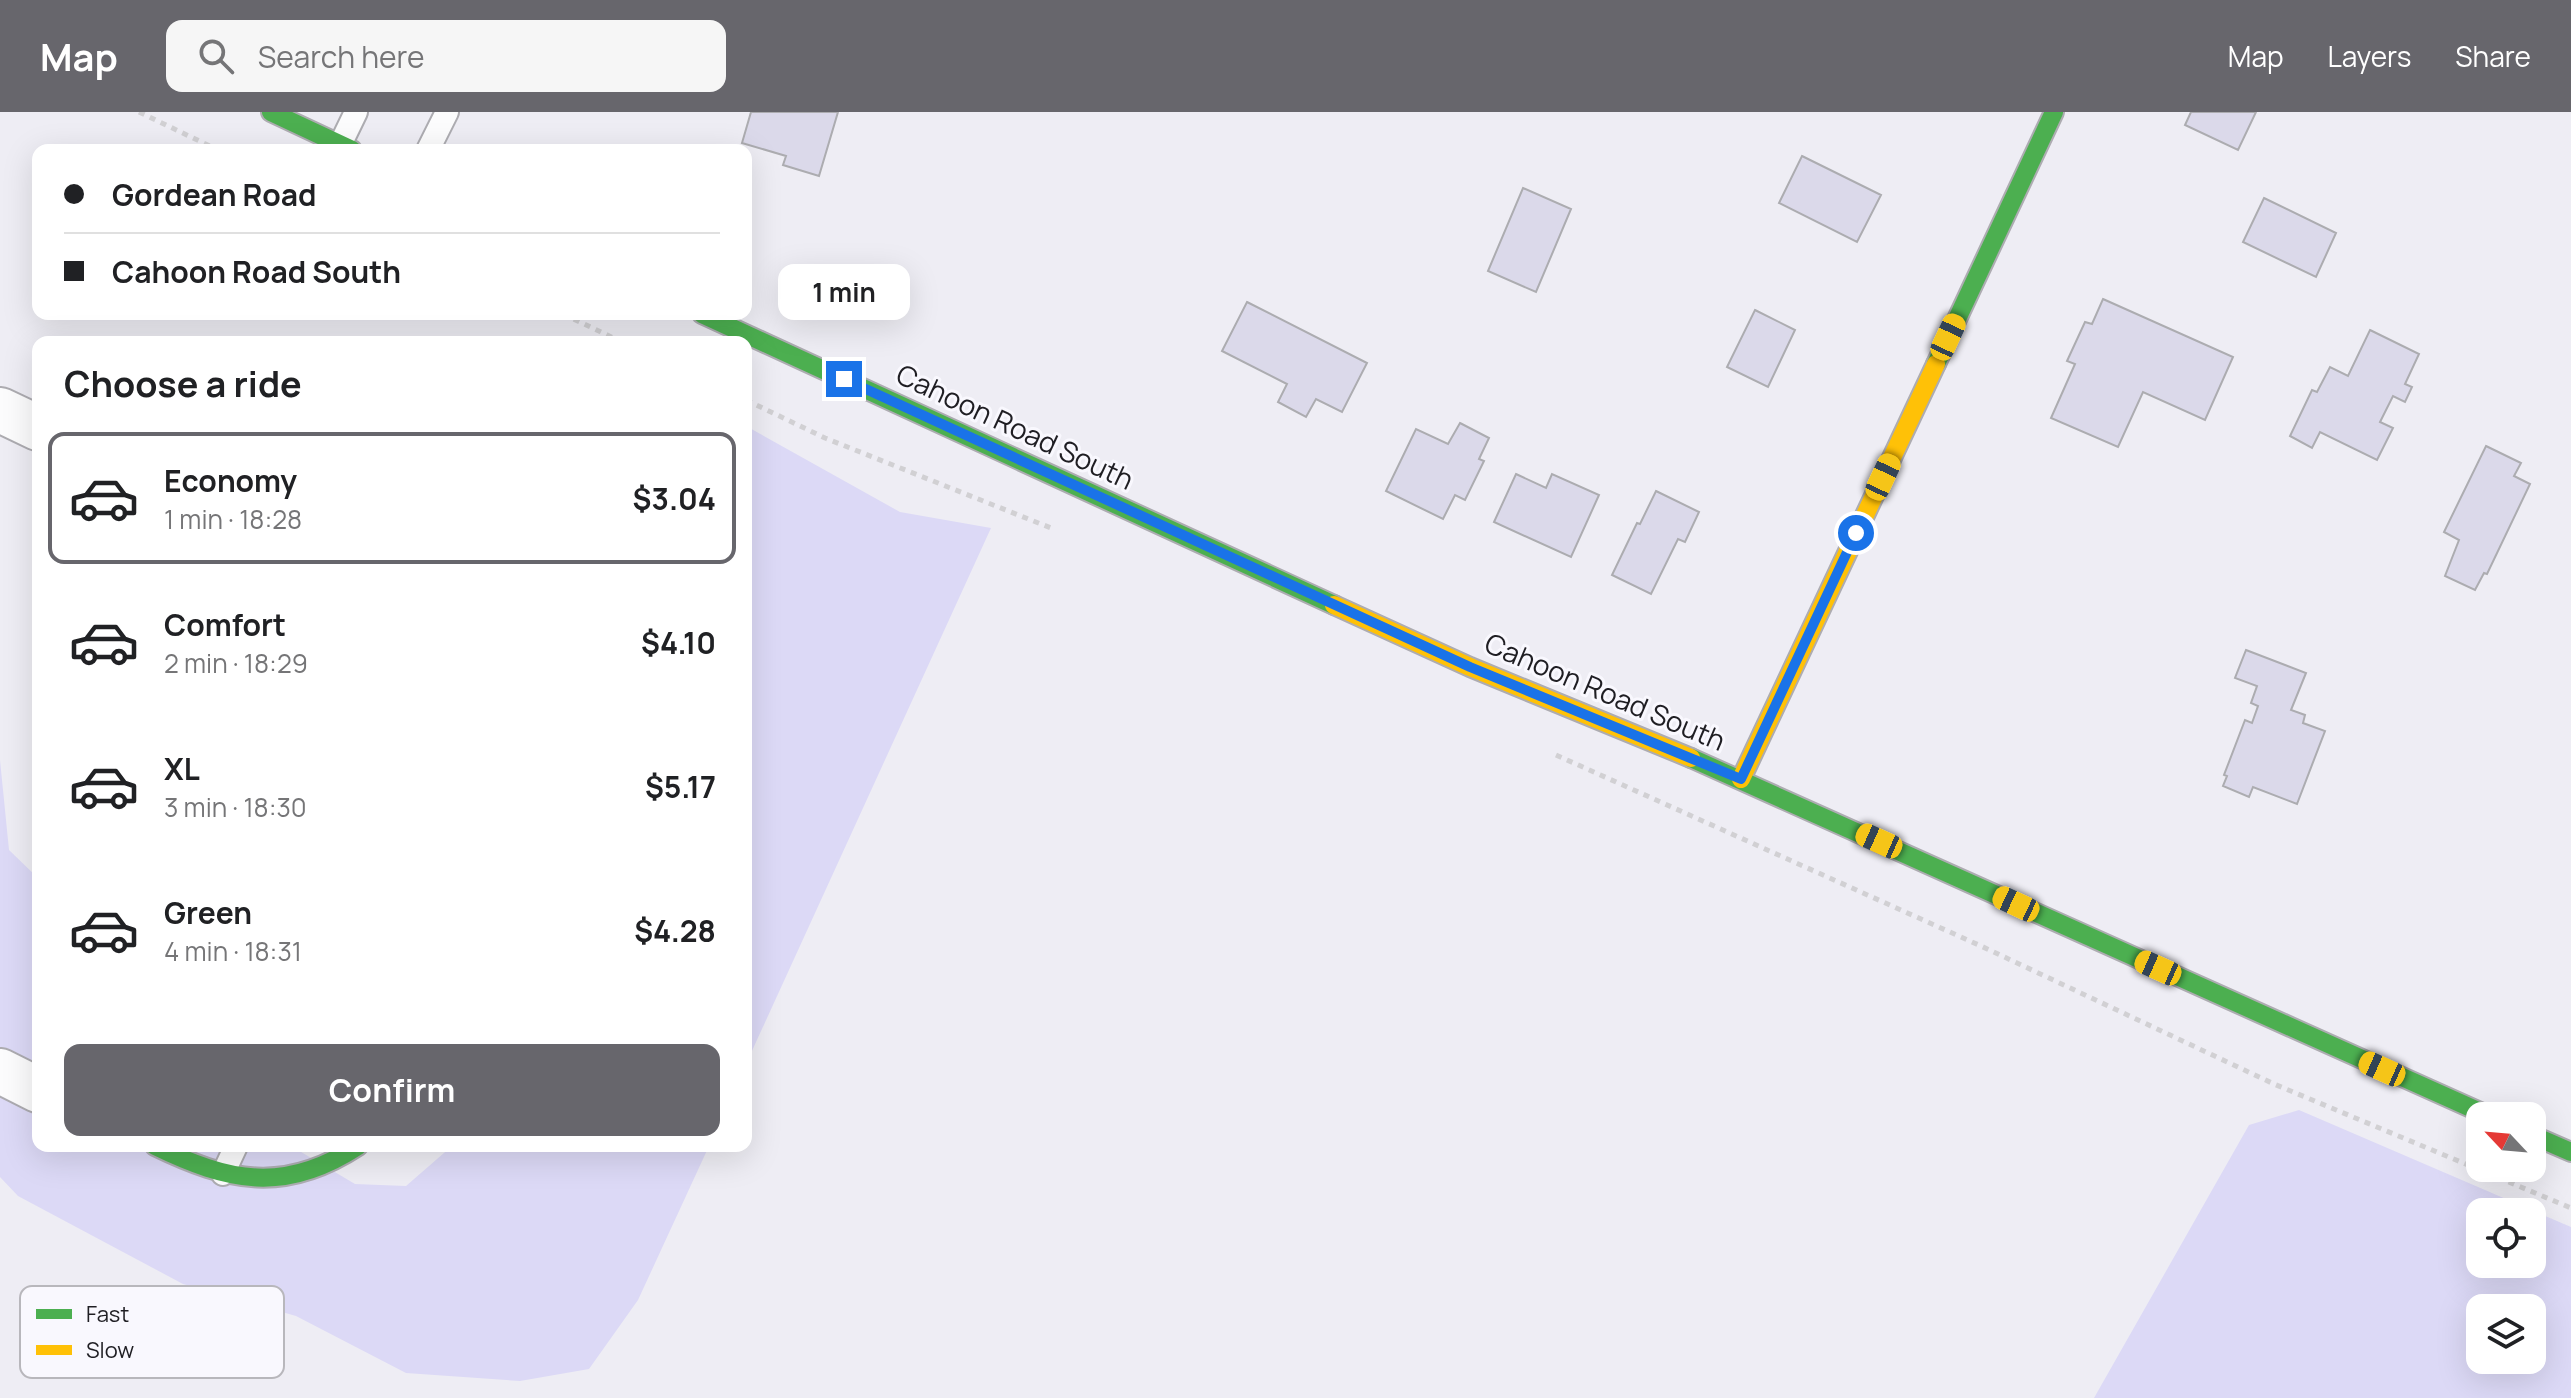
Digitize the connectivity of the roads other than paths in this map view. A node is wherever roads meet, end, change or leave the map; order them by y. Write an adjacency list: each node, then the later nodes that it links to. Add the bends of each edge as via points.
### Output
1 (271, 112): 5 (main road)
2 (356, 112): 6 (lane)
3 (447, 112): 7 (lane)
4 (2054, 112): 13 (main road)
5 (340, 144)
6 (347, 144)
7 (431, 144)
8 (715, 320): 9 (main road, Cahoon Road South)
9 (750, 336)
10 (752, 337): 13 (main road, Cahoon Road South, via 1455,660)
11 (0, 410): 12 (street)
12 (32, 425)
13 (1741, 779): 16 (main road, Cahoon Road South)
14 (0, 1071): 15 (street)
15 (32, 1087)
16 (2466, 1106)
17 (2546, 1141): 21 (main road)
18 (170, 1152): 22 (main road)
19 (233, 1152): 22 (lane)
20 (350, 1152): 22 (main road, via 288,1176)
21 (2571, 1152)
22 (223, 1174)

